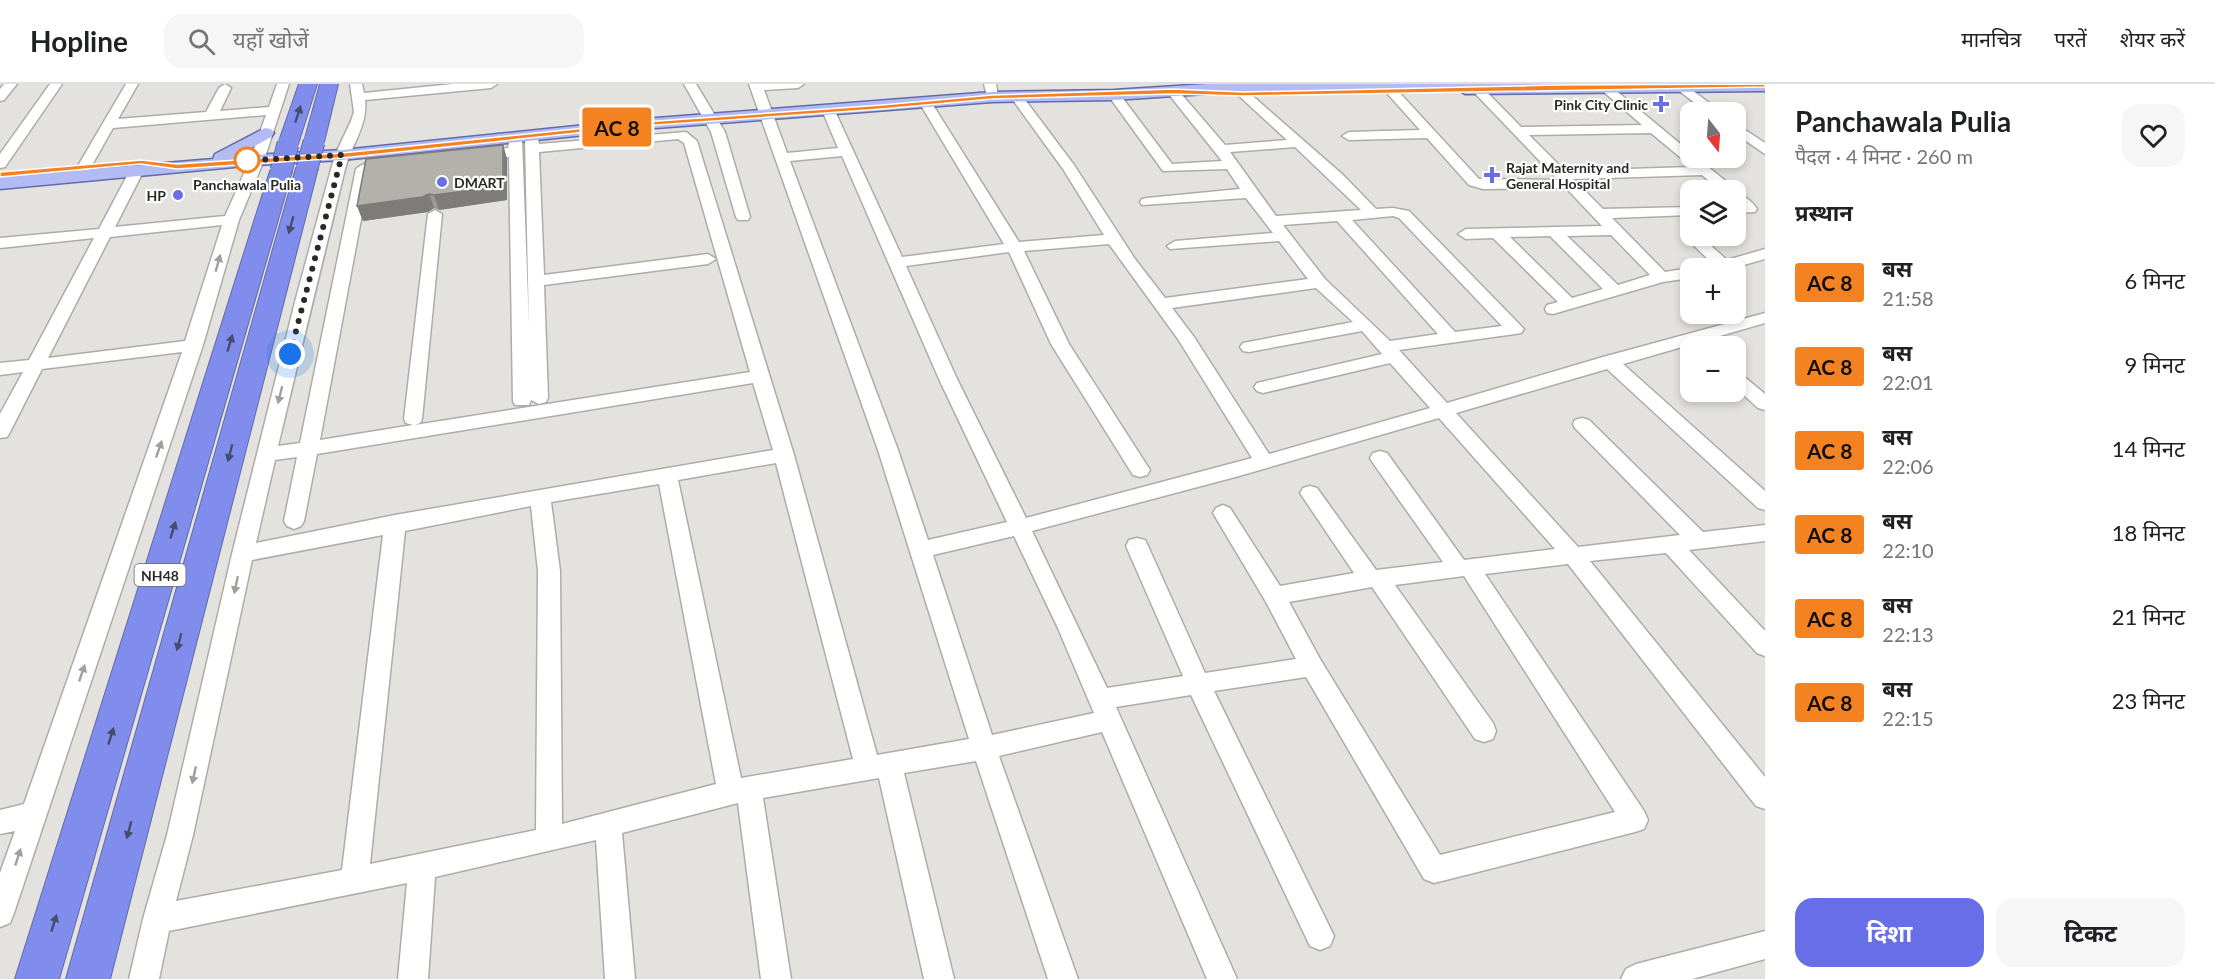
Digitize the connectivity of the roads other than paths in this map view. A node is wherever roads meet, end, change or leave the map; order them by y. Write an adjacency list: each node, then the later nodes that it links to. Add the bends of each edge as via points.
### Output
1 (10, 84): 23 (street)
2 (56, 84): 49 (street)
3 (132, 84): 31 (street)
4 (283, 84): 27 (street)
5 (308, 84): 47 (highway, NH48, one-way to 5)
6 (329, 84): 47 (highway, NH48)
7 (491, 84): 17 (street)
8 (798, 84): 11 (street)
9 (686, 85): 30 (street)
10 (1678, 85): 13 (main road); 14 (main road); 25 (street)
11 (756, 86): 28 (street)
12 (1476, 86): 14 (main road); 16 (main road); 19 (main road); 34 (street)
13 (1765, 86)
14 (1603, 87): 32 (street)
15 (225, 88): 29 (street)
16 (1166, 89): 20 (main road); 21 (main road); 42 (street)
17 (358, 90): 33 (street, via 360,112)
18 (991, 90): 22 (main road); 24 (main road)
19 (1392, 92): 20 (main road); 36 (street)
20 (1243, 94): 40 (street, via 1266,110)
21 (1114, 95): 22 (main road); 51 (street, via 1168,168)
22 (1016, 96): 80 (street, via 1063,159)
23 (0, 97)
24 (925, 102): 26 (main road); 84 (street)
25 (1701, 102)
26 (828, 110): 28 (main road); 45 (street)
27 (273, 111): 29 (street); 35 (street)
28 (766, 115): 30 (main road); 48 (street)
29 (211, 116): 31 (street)
30 (710, 119): 39 (main road, via 643,124); 70 (street, via 718,132)
31 (110, 124): 54 (street)
32 (1653, 129): 34 (street); 53 (street)
33 (352, 130): 44 (main road, via 359,145); 46 (street)
34 (1516, 131): 57 (street)
35 (265, 133): 47 (street); 50 (main road)
36 (1430, 135): 37 (street); 57 (street, via 1474,182 1483,185)
37 (1349, 136)
38 (1746, 136): 43 (street)
39 (533, 143): 41 (main road); 92 (street); 107 (street, via 686,136)
40 (1298, 143): 42 (street); 65 (street, via 1350,188)
41 (515, 145): 44 (main road); 110 (street); 117 (street, via 363,169)
42 (1221, 149): 51 (street)
43 (1765, 150)
44 (387, 151): 46 (main road)
45 (846, 152): 48 (street); 89 (street)
46 (342, 155): 47 (main road); 118 (street, one-way to 118)
47 (289, 157): 50 (main road); 71 (street); 160 (highway, NH48, one-way to 47); 161 (highway, NH48, one-way to 161)
48 (783, 157): 134 (street)
49 (0, 164)
50 (206, 164): 52 (main road)
51 (1231, 165): 60 (street)
52 (177, 166): 54 (main road, via 141,162); 55 (main road)
53 (1704, 171): 57 (street); 58 (street)
54 (81, 172): 55 (main road); 56 (main road); 59 (main road)
55 (136, 172): 75 (street)
56 (0, 174)
57 (1564, 179): 68 (street)
58 (1715, 180)
59 (0, 183)
60 (1250, 193): 61 (street); 72 (street)
61 (1147, 202)
62 (1746, 210): 66 (street)
63 (1680, 211): 64 (street)
64 (1668, 212): 68 (street); 73 (street)
65 (1372, 213): 69 (street); 99 (street, via 1404,214 1515,329)
66 (1765, 213)
67 (435, 214): 113 (street)
68 (1599, 214): 74 (street)
69 (1341, 215): 72 (street); 99 (street)
70 (744, 216)
71 (231, 220): 75 (street); 100 (street, one-way to 71)
72 (1274, 221): 79 (street)
73 (1680, 224)
74 (1615, 230): 76 (street); 91 (street)
75 (104, 232): 81 (street); 105 (street)
76 (1555, 233): 78 (street); 94 (street)
77 (1466, 234): 78 (street)
78 (1498, 234): 94 (street, via 1560,306)
79 (1285, 236): 82 (street); 93 (street)
80 (1114, 239): 84 (street); 95 (street)
81 (0, 243)
82 (1175, 246)
83 (1701, 246): 86 (street)
84 (1014, 247): 89 (street); 121 (street, via 1060,344)
85 (1765, 254): 88 (street)
86 (1713, 258)
87 (708, 259): 92 (street)
88 (1746, 260)
89 (896, 263): 129 (street)
90 (1680, 274): 91 (street)
91 (1661, 277): 94 (street)
92 (536, 281): 110 (street)
93 (1319, 282): 95 (street); 97 (street)
94 (1614, 290)
95 (1160, 304): 120 (street)
96 (1763, 320): 98 (street)
97 (1366, 325): 102 (street); 103 (street)
98 (1714, 336)
99 (1450, 338): 103 (street)
100 (194, 345): 105 (street); 149 (street, one-way to 100)
101 (1680, 346): 104 (street)
102 (1250, 347)
103 (1389, 352): 108 (street); 112 (street)
104 (1609, 361): 112 (street); 125 (street)
105 (35, 365): 106 (street); 116 (street)
106 (0, 369)
107 (759, 371): 110 (street); 117 (street); 119 (street)
108 (1263, 387)
109 (1746, 388): 111 (street)
110 (530, 400): 113 (street)
111 (1765, 404)
112 (1445, 411): 115 (street); 136 (street)
113 (413, 419): 117 (street)
114 (1582, 424): 131 (street)
115 (1370, 431): 120 (street); 137 (street, via 1425,519)
116 (0, 432)
117 (311, 442): 118 (street); 127 (street)
118 (267, 449): 135 (street)
119 (784, 455): 122 (street); 146 (street)
120 (1264, 461): 129 (street)
121 (1140, 470)
122 (667, 476): 124 (street); 147 (street)
123 (1310, 493): 138 (street)
124 (540, 497): 128 (street); 152 (street, via 549,571)
125 (1765, 502)
126 (1223, 513): 139 (street)
127 (294, 521)
128 (395, 523): 135 (street); 154 (street)
129 (1018, 528): 134 (street); 143 (street, via 1068,626)
130 (1765, 533): 131 (street)
131 (1698, 540): 132 (street)
132 (1670, 543): 136 (street); 140 (street)
133 (1137, 546): 142 (street)
134 (921, 550): 145 (street)
135 (243, 554): 156 (street, one-way to 156)
136 (1573, 555): 137 (street); 148 (street)
137 (1464, 568): 138 (street); 141 (street, via 1635,820 1434,870)
138 (1374, 578): 139 (street); 144 (street)
139 (1274, 596): 141 (street)
140 (1765, 646)
141 (1312, 666): 142 (street)
142 (1197, 682): 143 (street); 157 (street)
143 (1104, 709): 145 (street); 168 (street)
144 (1484, 731)
145 (984, 748): 146 (street); 167 (street)
146 (879, 767): 147 (street); 166 (street)
147 (740, 790): 151 (street); 165 (street)
148 (1765, 797)
149 (32, 814): 150 (street); 155 (street, one-way to 149)
150 (0, 822)
151 (608, 825): 152 (street); 164 (street)
152 (549, 840): 153 (street)
153 (422, 866): 154 (street); 163 (street)
154 (354, 881): 156 (street)
155 (0, 913)
156 (157, 920): 162 (street)
157 (1320, 936)
158 (1765, 945): 159 (street)
159 (1641, 978)
160 (37, 979)
161 (88, 979)
162 (144, 979)
163 (413, 979)
164 (620, 979)
165 (776, 979)
166 (939, 979)
167 (1063, 979)
168 (1222, 979)

